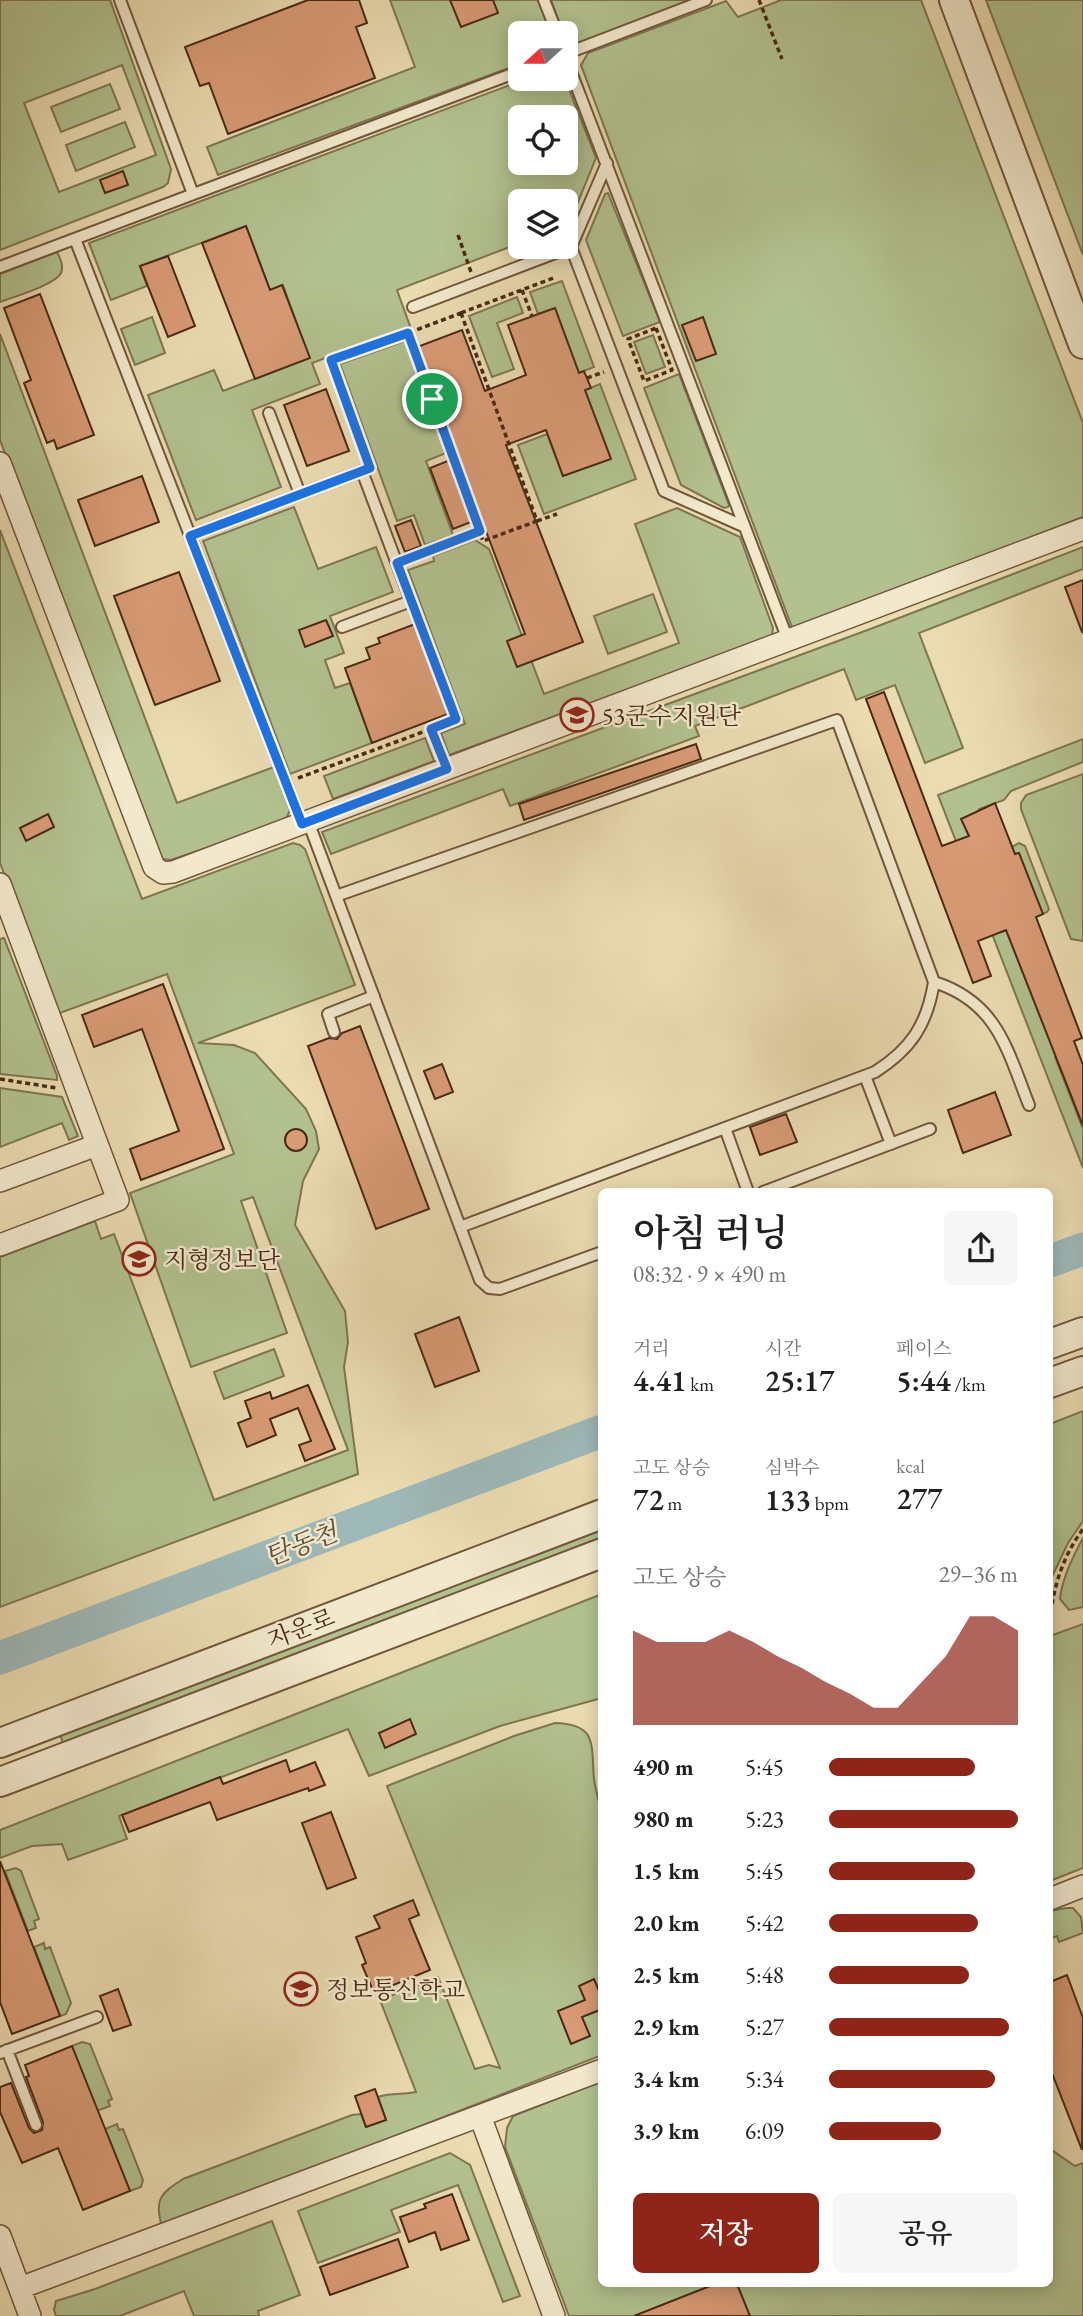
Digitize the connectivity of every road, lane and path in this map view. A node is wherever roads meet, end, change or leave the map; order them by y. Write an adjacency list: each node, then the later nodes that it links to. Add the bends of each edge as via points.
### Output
1 (120, 0): 12 (lane)
2 (544, 0): 6 (lane)
3 (706, 0): 7 (lane)
4 (760, 0): 8 (path)
5 (954, 0): 26 (street)
6 (552, 21)
7 (578, 50)
8 (782, 59)
9 (508, 76): 12 (lane)
10 (578, 88): 11 (lane)
11 (607, 163): 13 (lane); 34 (lane)
12 (192, 194): 15 (lane)
13 (578, 231)
14 (458, 235): 20 (path)
15 (75, 239): 18 (lane); 37 (lane)
16 (540, 259): 20 (lane)
17 (576, 259): 34 (lane, via 664,491)
18 (0, 267)
19 (556, 277): 21 (path)
20 (475, 284): 22 (lane)
21 (522, 290): 23 (path); 24 (path)
22 (413, 307)
23 (461, 313): 25 (path); 33 (path)
24 (532, 316)
25 (408, 333): 30 (path, via 331,360 370,468); 36 (path)
26 (1083, 344)
27 (672, 370): 27 (path, via 656,328 628,339 644,381)
28 (269, 413): 31 (lane)
29 (0, 463): 45 (street, via 154,867 163,873 173,872)
30 (362, 471): 31 (lane); 38 (lane)
31 (300, 494): 37 (lane)
32 (557, 514): 33 (path)
33 (537, 521): 36 (path, via 483,541)
34 (743, 526): 41 (lane)
35 (1083, 529): 41 (street)
36 (480, 531): 38 (path)
37 (190, 536): 44 (lane)
38 (397, 563): 39 (lane)
39 (411, 601): 40 (lane); 42 (path, via 456,719)
40 (342, 627)
41 (789, 640): 43 (street)
42 (431, 729): 43 (path); 44 (path)
43 (447, 769): 45 (street)
44 (286, 782): 45 (lane)
45 (305, 823): 47 (lane)
46 (0, 884): 58 (street)
47 (336, 896): 48 (lane, via 837,720); 49 (lane)
48 (934, 982): 51 (lane, via 930,1005 912,1041 901,1054); 54 (lane, via 962,994 990,1017)
49 (373, 996): 50 (lane, via 327,1014); 62 (lane)
50 (334, 1032)
51 (865, 1076): 55 (lane); 57 (lane)
52 (0, 1079): 53 (path)
53 (64, 1089)
54 (1028, 1105)
55 (725, 1128): 60 (lane); 62 (lane)
56 (930, 1129): 57 (lane)
57 (891, 1144): 61 (lane)
58 (97, 1145): 59 (street); 63 (street, via 118,1200)
59 (0, 1181)
60 (747, 1188)
61 (774, 1188)
62 (460, 1227): 64 (lane, via 480,1280 489,1289 514,1285)
63 (0, 1245)
64 (598, 1254)
65 (1083, 1332): 66 (street)
66 (1053, 1343)
67 (1083, 1371): 68 (street)
68 (1053, 1382)
69 (598, 1516): 73 (street, 자운로)
70 (1083, 1529): 72 (path, via 1063,1563)
71 (598, 1555): 74 (street, 자운로)
72 (1053, 1598)
73 (0, 1743)
74 (0, 1782)
75 (1083, 1886): 76 (street)
76 (1053, 1898)
77 (97, 2017): 78 (lane)
78 (4, 2051): 81 (lane)
79 (598, 2072): 80 (street)
80 (480, 2116): 83 (street); 85 (street)
81 (36, 2125)
82 (0, 2236): 83 (street)
83 (20, 2288): 84 (street)
84 (30, 2316)
85 (554, 2316)

